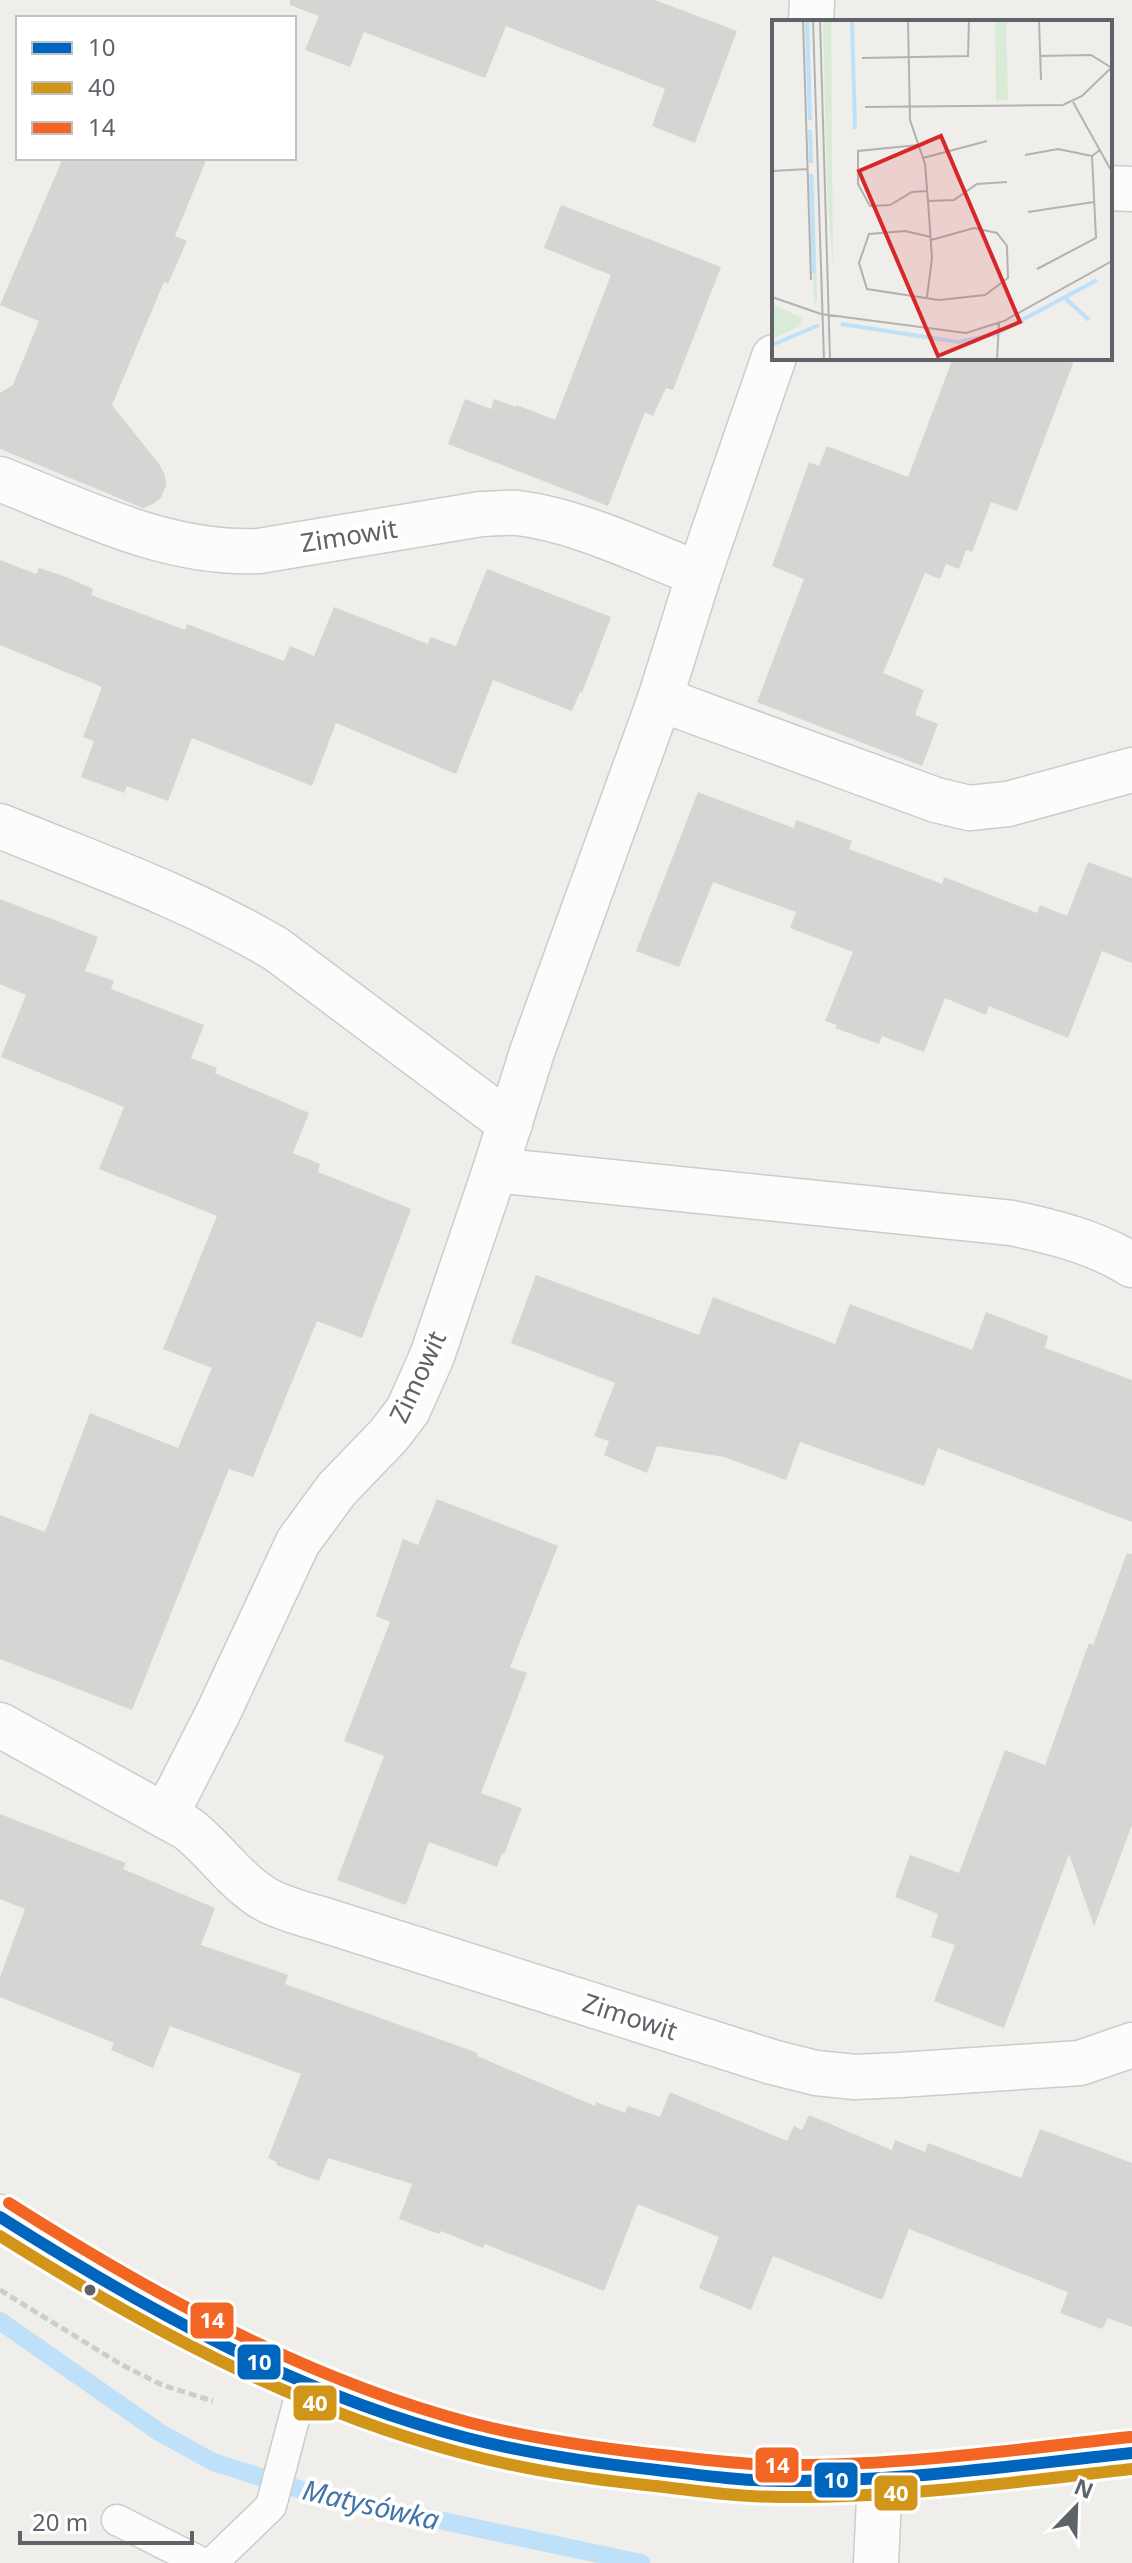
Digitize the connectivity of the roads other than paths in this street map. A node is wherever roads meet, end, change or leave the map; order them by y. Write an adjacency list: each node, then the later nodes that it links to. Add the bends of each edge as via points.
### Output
1 (812, 0): 2 (street)
2 (811, 20)
3 (1112, 188): 4 (street)
4 (1132, 189)
5 (773, 360): 7 (street, Zimowit)
6 (0, 479): 7 (street, Zimowit, via 128,529 196,549 259,551 481,514 515,513 546,517)
7 (699, 574): 8 (street, Zimowit)
8 (660, 699): 9 (street, via 969,808 1008,804); 11 (street, Zimowit)
9 (1132, 770)
10 (0, 826): 11 (street, via 197,908 276,949)
11 (510, 1124): 12 (street, Zimowit)
12 (495, 1170): 13 (street, via 1012,1223 1060,1233); 15 (street, Zimowit, via 432,1356 408,1410 298,1542)
13 (1132, 1265)
14 (0, 1725): 15 (street, Zimowit)
15 (166, 1815): 16 (street, Zimowit, via 206,1842 266,1899 289,1909 816,2073 855,2077 1080,2063)
16 (1132, 2045)
17 (0, 2217): 18 (street, via 94,2276)
18 (304, 2381): 20 (street, via 438,2430 593,2463 780,2481); 24 (lane, via 271,2506)
19 (1132, 2453): 20 (street, via 980,2472)
20 (880, 2477): 22 (street)
21 (117, 2520): 23 (lane)
22 (877, 2560)
23 (202, 2563)
24 (212, 2563)

